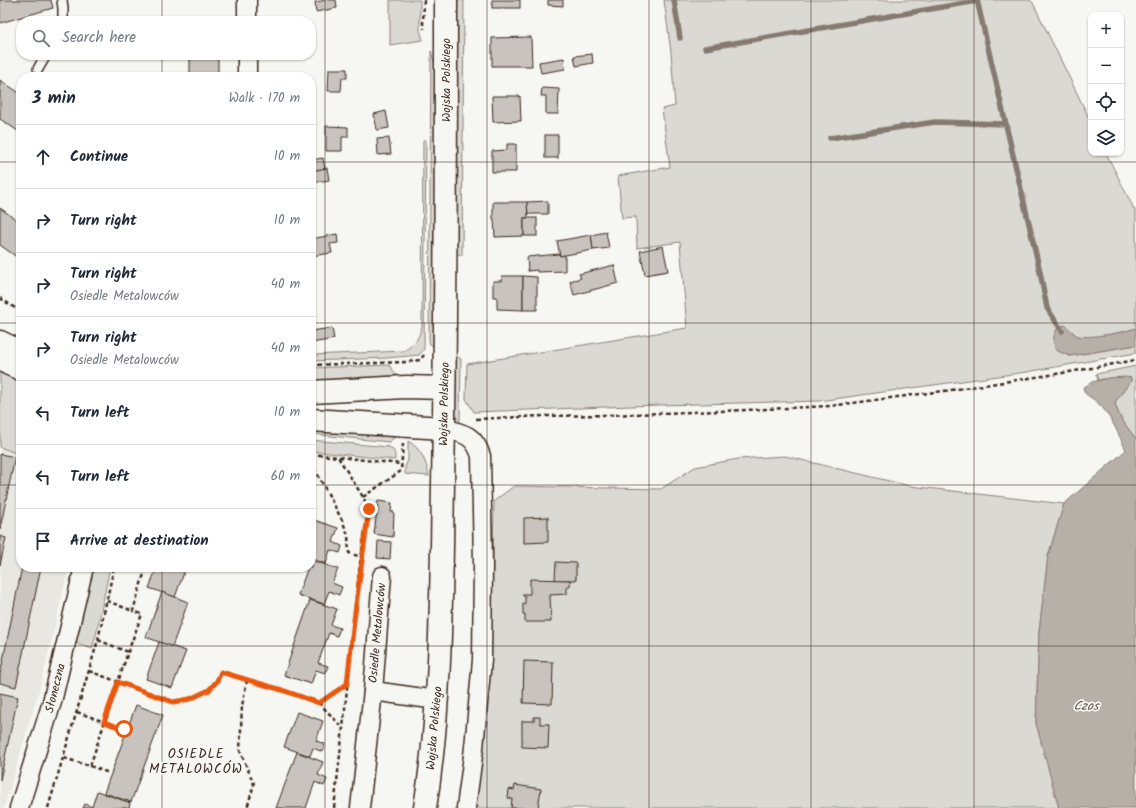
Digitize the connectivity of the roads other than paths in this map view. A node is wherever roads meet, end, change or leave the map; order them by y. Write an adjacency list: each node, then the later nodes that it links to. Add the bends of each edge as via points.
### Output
1 (62, 0): 4 (lane)
2 (247, 0): 5 (street)
3 (446, 0): 14 (street, Wojska Polskiego)
4 (63, 16)
5 (247, 16)
6 (43, 60): 8 (lane)
7 (247, 60): 9 (street)
8 (38, 69)
9 (247, 72)
10 (0, 342): 11 (street)
11 (16, 350)
12 (0, 358): 13 (street)
13 (16, 367)
14 (444, 388): 15 (street, via 406,387); 17 (street, Wojska Polskiego)
15 (316, 392)
16 (316, 420): 17 (street)
17 (444, 428): 21 (street, Wojska Polskiego); 25 (street, via 471,438 481,456 484,565 482,660)
18 (83, 572): 22 (street, Słoneczna, via 52,702)
19 (382, 576): 20 (street, Osiedle Metalowców)
20 (373, 691): 21 (street, Osiedle Metalowców); 23 (street, Osiedle Metalowców)
21 (437, 700): 24 (street, Wojska Polskiego)
22 (19, 808)
23 (360, 808)
24 (426, 808)
25 (466, 808)

